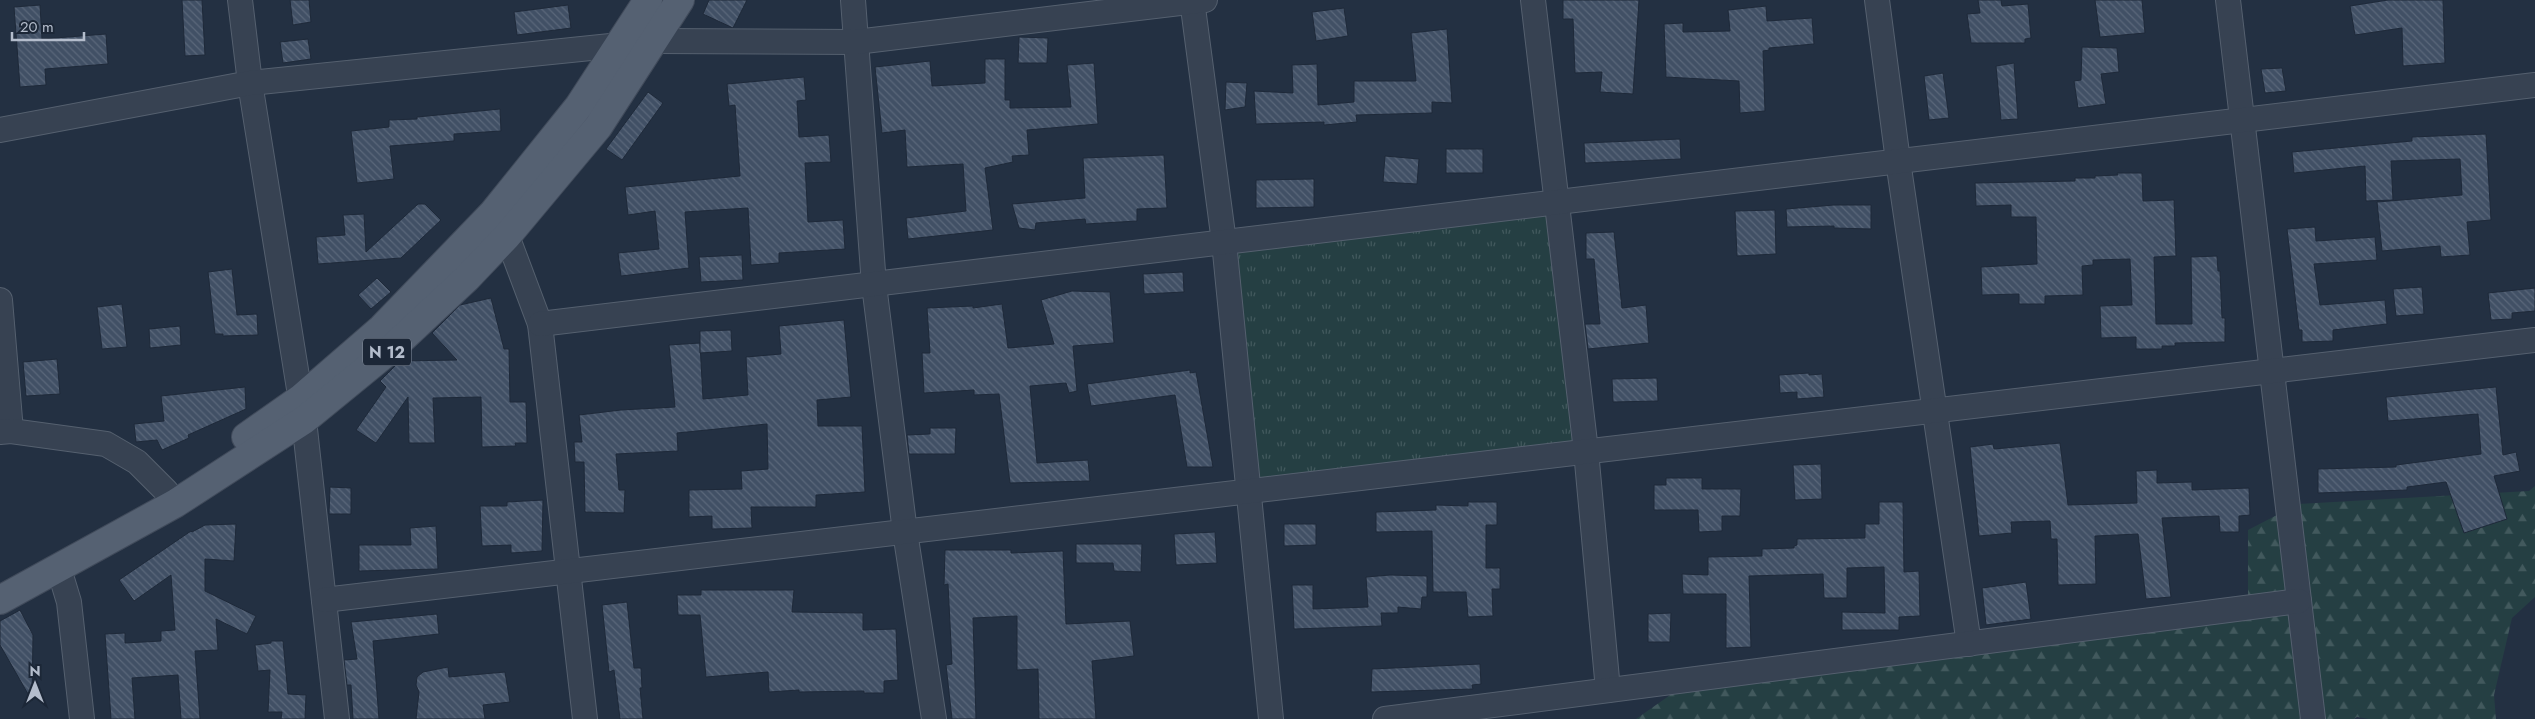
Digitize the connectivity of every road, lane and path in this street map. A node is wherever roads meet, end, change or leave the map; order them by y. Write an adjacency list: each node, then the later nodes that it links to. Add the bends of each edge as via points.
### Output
1 (240, 0): 12 (street)
2 (648, 0): 11 (main road, N 12)
3 (680, 0): 9 (main road, N 12)
4 (853, 0): 10 (street)
5 (1533, 0): 17 (street)
6 (1877, 0): 16 (street)
7 (2228, 0): 14 (street)
8 (1196, 1): 10 (street); 20 (street)
9 (656, 41): 10 (street); 19 (main road, N 12, via 598,127)
10 (856, 42): 21 (street)
11 (620, 45): 12 (street); 18 (main road, N 12, via 579,106)
12 (250, 83): 15 (street); 26 (street)
13 (2535, 85): 14 (street)
14 (2243, 120): 16 (street); 25 (street)
15 (0, 130)
16 (1898, 161): 17 (street); 27 (street)
17 (1558, 202): 20 (street); 29 (street)
18 (493, 213): 19 (street); 26 (main road, N 12)
19 (507, 236): 23 (street); 26 (main road, N 12, via 392,348)
20 (1224, 242): 21 (street); 31 (street)
21 (874, 284): 23 (street); 32 (street)
22 (0, 300): 28 (street)
23 (540, 324): 34 (street)
24 (2535, 340): 25 (street)
25 (2272, 371): 27 (street); 38 (street)
26 (302, 410): 30 (main road, N 12); 33 (main road, N 12, via 176,503); 37 (street)
27 (1936, 410): 29 (street); 39 (street)
28 (6, 432): 30 (street, via 106,444 138,462)
29 (1586, 451): 31 (street); 40 (street)
30 (166, 491): 35 (main road, N 12)
31 (1250, 491): 32 (street); 45 (street)
32 (905, 532): 34 (street); 44 (street)
33 (59, 569): 36 (main road, N 12); 41 (street, via 69,602)
34 (568, 571): 37 (street); 43 (street)
35 (0, 580)
36 (0, 600)
37 (324, 600): 42 (street)
38 (2299, 601): 39 (street); 47 (street)
39 (1969, 644): 40 (street)
40 (1608, 690): 46 (street)
41 (82, 719)
42 (337, 719)
43 (586, 719)
44 (934, 719)
45 (1271, 719)
46 (1385, 719)
47 (2313, 719)

